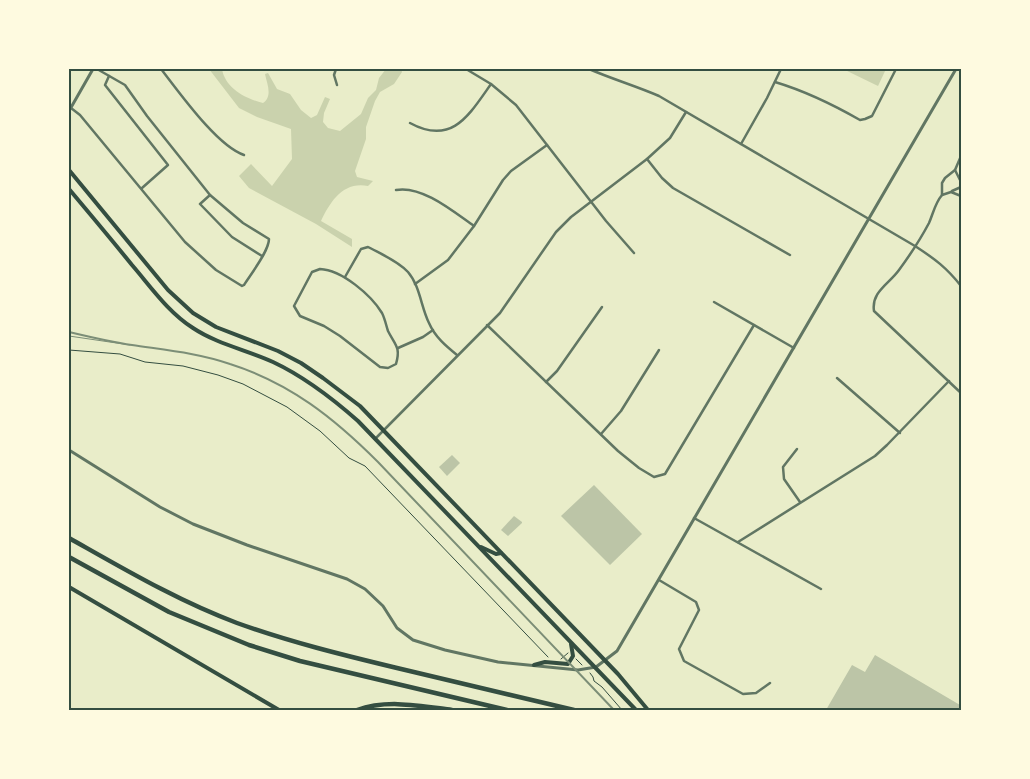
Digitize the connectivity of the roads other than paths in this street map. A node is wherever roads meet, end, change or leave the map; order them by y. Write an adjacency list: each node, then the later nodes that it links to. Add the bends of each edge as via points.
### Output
1 (93, 69): 14 (street)
2 (97, 69): 10 (street)
3 (161, 69): 19 (street, via 194,112 234,152)
4 (336, 69): 13 (street)
5 (466, 69): 12 (street)
6 (589, 69): 15 (street, via 659,96)
7 (781, 69): 11 (street)
8 (896, 69): 11 (street, via 872,116 865,120 796,88)
9 (956, 69): 34 (street)
10 (109, 76): 27 (street, via 105,85 168,165); 30 (street, via 125,84)
11 (775, 82): 17 (street)
12 (491, 84): 16 (street, via 467,118 454,127 442,131 427,130); 18 (street, via 516,105)
13 (337, 85)
14 (70, 109): 27 (street, via 80,115)
15 (686, 112): 17 (street); 21 (street, via 670,138)
16 (410, 123)
17 (741, 144): 34 (street)
18 (547, 145): 33 (street); 35 (street, via 511,171)
19 (244, 155)
20 (961, 156): 23 (street)
21 (647, 159): 33 (street); 38 (street, via 673,188)
22 (69, 170): 56 (main road, via 168,290 188,309 216,327 301,363 345,394)
23 (955, 170): 24 (street); 31 (street, via 942,183)
24 (961, 182)
25 (961, 187): 29 (street)
26 (69, 188): 59 (main road, via 178,316 208,336 275,363 312,384)
27 (142, 188): 39 (street, via 185,242 216,270 242,286)
28 (396, 190): 35 (street, via 414,190)
29 (951, 192): 31 (street); 32 (street)
30 (210, 195): 39 (street, via 243,223 269,239); 39 (street, via 200,204 232,237)
31 (942, 195): 36 (street)
32 (961, 196)
33 (591, 202): 37 (street); 45 (street, via 556,232 500,313)
34 (868, 219): 36 (street); 49 (street)
35 (474, 226): 41 (street, via 448,260)
36 (915, 246): 42 (street, via 943,265); 53 (street, via 875,296 874,311)
37 (634, 252)
38 (790, 255)
39 (262, 256)
40 (344, 277): 41 (street, via 361,249 368,247 401,266); 48 (street, via 372,298); 48 (street, via 324,269 312,272 294,306 300,316 340,336 380,367 396,364)
41 (415, 284): 47 (street)
42 (961, 286)
43 (714, 302): 46 (street)
44 (602, 307): 54 (street)
45 (487, 325): 51 (street); 54 (street)
46 (754, 325): 49 (street); 58 (street, via 665,474 654,477)
47 (433, 330): 48 (street); 51 (street)
48 (398, 348)
49 (794, 348): 63 (street)
50 (659, 350): 58 (street, via 621,411)
51 (457, 356): 56 (street)
52 (837, 378): 57 (street)
53 (949, 381): 55 (street); 57 (street)
54 (546, 382): 58 (street)
55 (961, 393)
56 (384, 430): 59 (street); 67 (main road)
57 (900, 433): 62 (street, via 875,456)
58 (601, 434)
59 (375, 439): 66 (main road)
60 (797, 449): 62 (street, via 783,467 784,479)
61 (69, 450): 74 (street, via 193,524 247,546 347,579 365,589 383,606 397,628 413,640 498,662)
62 (800, 502): 65 (street)
63 (694, 518): 65 (street); 69 (street)
64 (69, 538): 81 (highway, via 173,596 274,636)
65 (738, 542): 71 (street)
66 (477, 545): 67 (main road, via 496,554); 72 (main road)
67 (501, 553): 73 (main road)
68 (69, 557): 80 (highway, via 169,612 249,645 300,661)
69 (659, 580): 73 (street, via 617,651); 76 (street, via 696,602 699,610 681,644 680,655 684,660 743,694 756,693)
70 (69, 588): 77 (main road)
71 (822, 590)
72 (570, 642): 74 (main road, via 573,656 568,664 545,662); 75 (main road)
73 (605, 660): 75 (street); 83 (main road)
74 (534, 666): 75 (street, via 578,670)
75 (596, 667): 82 (main road)
76 (770, 683)
77 (279, 710)
78 (356, 710): 79 (highway, via 394,704)
79 (452, 710)
80 (507, 710)
81 (574, 710)
82 (636, 710)
83 (648, 710)

